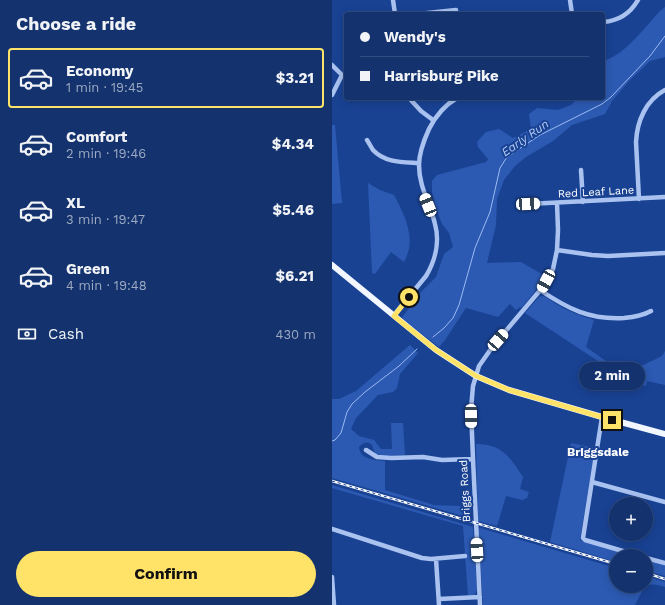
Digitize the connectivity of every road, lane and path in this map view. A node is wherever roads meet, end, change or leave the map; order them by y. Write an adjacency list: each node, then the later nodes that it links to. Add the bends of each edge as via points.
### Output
1 (393, 0): 5 (street)
2 (570, 0): 7 (street)
3 (638, 0): 8 (street, via 626,14)
4 (456, 10): 6 (street)
5 (395, 12)
6 (437, 12)
7 (572, 12)
8 (605, 22)
9 (332, 65): 10 (street)
10 (344, 75): 12 (street)
11 (665, 90): 20 (street, via 648,105 638,124 636,142)
12 (332, 94)
13 (411, 100): 15 (street)
14 (454, 100): 15 (street)
15 (433, 120): 17 (street, via 424,140)
16 (367, 140): 17 (street, via 372,149 389,160)
17 (419, 163): 29 (street, via 422,187 436,225 437,248 426,276)
18 (581, 170): 21 (street)
19 (665, 197): 20 (street, Red Leaf Lane)
20 (639, 199): 21 (street, Red Leaf Lane)
21 (583, 202): 22 (street, Red Leaf Lane)
22 (557, 203): 23 (street, Red Leaf Lane); 24 (street, Briggs Road)
23 (528, 204)
24 (558, 250): 25 (street, via 608,256); 27 (street, Briggs Road, via 552,269)
25 (665, 253)
26 (332, 265): 29 (main road)
27 (540, 290): 28 (street, via 562,305 592,316 635,317); 30 (street, Briggs Road, via 493,346)
28 (651, 311)
29 (394, 316): 30 (main road, via 436,350)
30 (476, 376): 31 (main road, via 509,390); 34 (street, Briggs Road, via 471,409)
31 (602, 417): 32 (main road); 35 (street)
32 (665, 434)
33 (366, 450): 34 (street, via 377,457)
34 (472, 459): 44 (street, Briggs Road)
35 (592, 482): 36 (street); 38 (street, via 583,538)
36 (665, 502)
37 (332, 529): 40 (street, via 414,556)
38 (616, 549)
39 (465, 556): 40 (street)
40 (436, 558): 45 (street)
41 (653, 560): 42 (street)
42 (665, 563)
43 (332, 577): 46 (street)
44 (480, 597): 45 (street); 47 (street, Briggs Road)
45 (439, 602)
46 (334, 605)
47 (480, 605)

